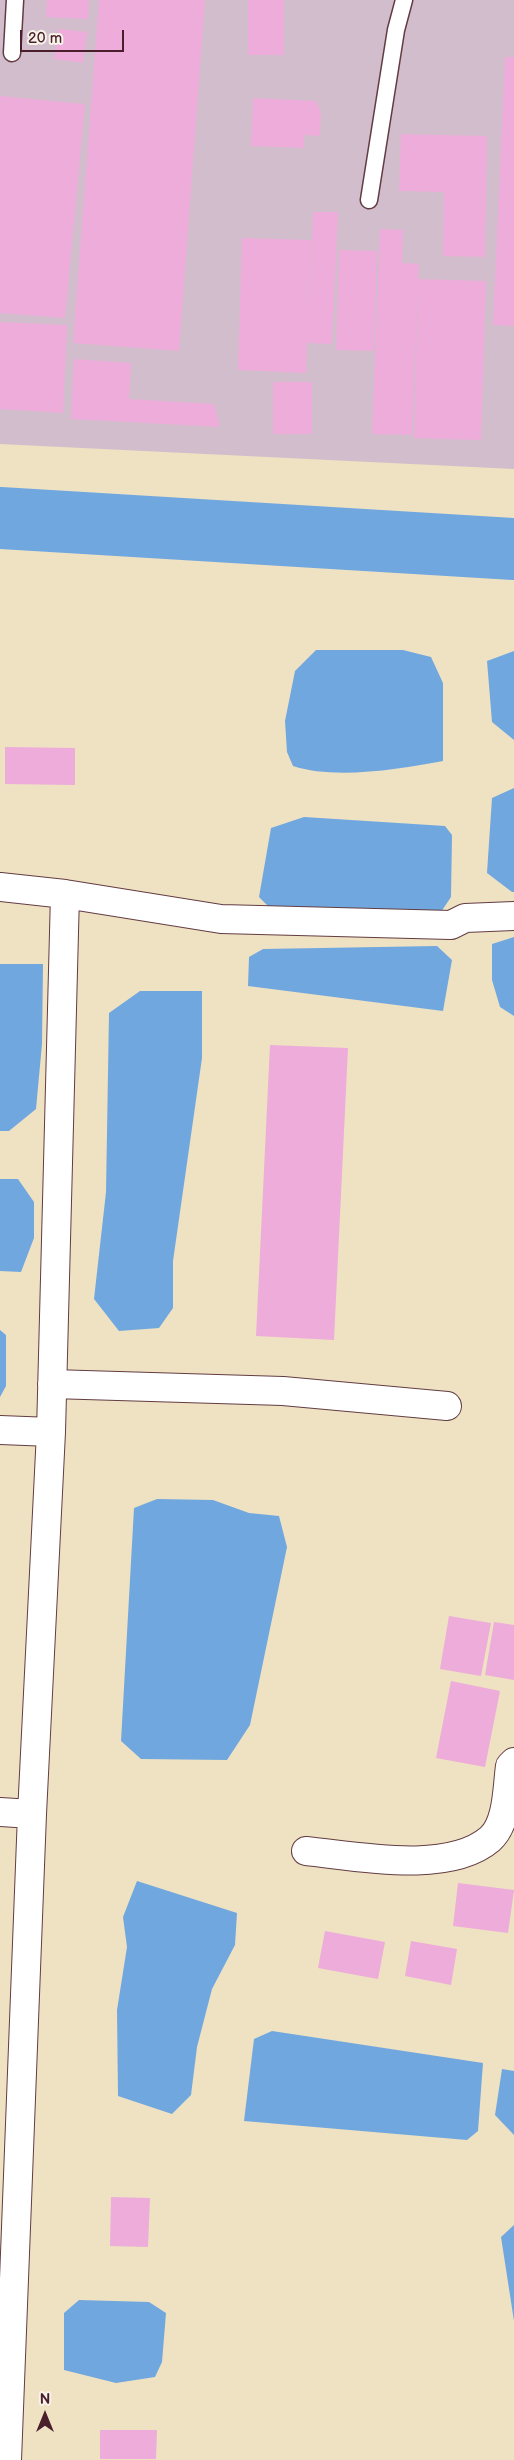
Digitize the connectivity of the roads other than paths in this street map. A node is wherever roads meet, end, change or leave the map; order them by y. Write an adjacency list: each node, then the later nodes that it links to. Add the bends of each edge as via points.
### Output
1 (15, 0): 3 (lane)
2 (404, 0): 4 (lane, via 396,30)
3 (12, 54)
4 (369, 200)
5 (0, 887): 6 (street)
6 (65, 894): 7 (street, via 221,919 451,925 465,918); 8 (street)
7 (514, 916)
8 (52, 1384): 9 (street, via 283,1391); 11 (street)
9 (447, 1406)
10 (0, 1430): 11 (street)
11 (51, 1432): 14 (street)
12 (514, 1762): 15 (street, via 510,1766 502,1818 491,1838 467,1852 428,1861 388,1861)
13 (0, 1812): 14 (street)
14 (32, 1814): 16 (street)
15 (306, 1852)
16 (7, 2460)

